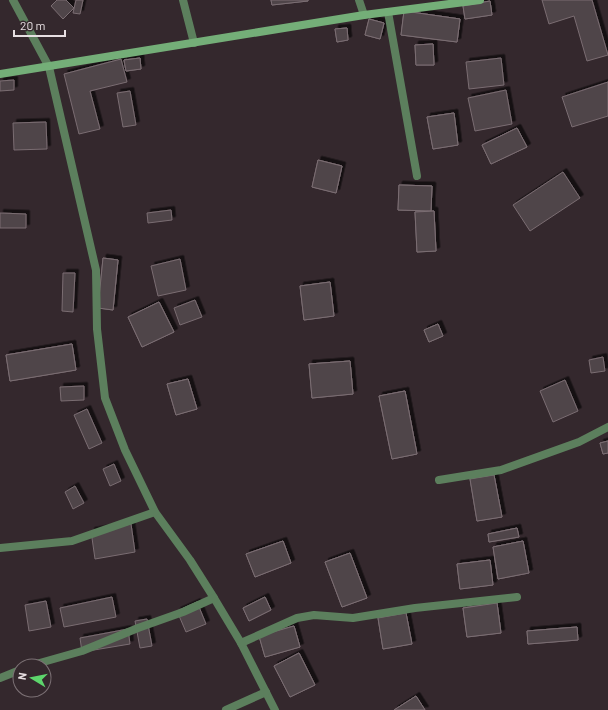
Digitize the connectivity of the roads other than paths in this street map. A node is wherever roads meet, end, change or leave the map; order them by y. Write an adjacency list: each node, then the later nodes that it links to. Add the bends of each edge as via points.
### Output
1 (13, 0): 8 (street)
2 (183, 0): 7 (street)
3 (359, 0): 6 (street)
4 (480, 0): 5 (street)
5 (388, 12): 6 (street); 10 (street)
6 (364, 15): 7 (street)
7 (194, 43): 8 (street)
8 (49, 67): 9 (street); 13 (street, via 96,270 97,329 105,398 125,450)
9 (0, 74)
10 (417, 176)
11 (608, 427): 12 (street, via 579,442 502,470)
12 (439, 480)
13 (155, 512): 14 (street, via 72,541); 16 (street)
14 (0, 548)
15 (517, 597): 17 (street, via 415,608 353,618 314,615 297,618)
16 (214, 598): 17 (street); 18 (street, via 82,651)
17 (241, 643): 21 (street)
18 (52, 659)
19 (12, 673): 20 (street)
20 (0, 678)
21 (266, 692): 22 (street); 23 (street)
22 (226, 710)
23 (275, 710)

